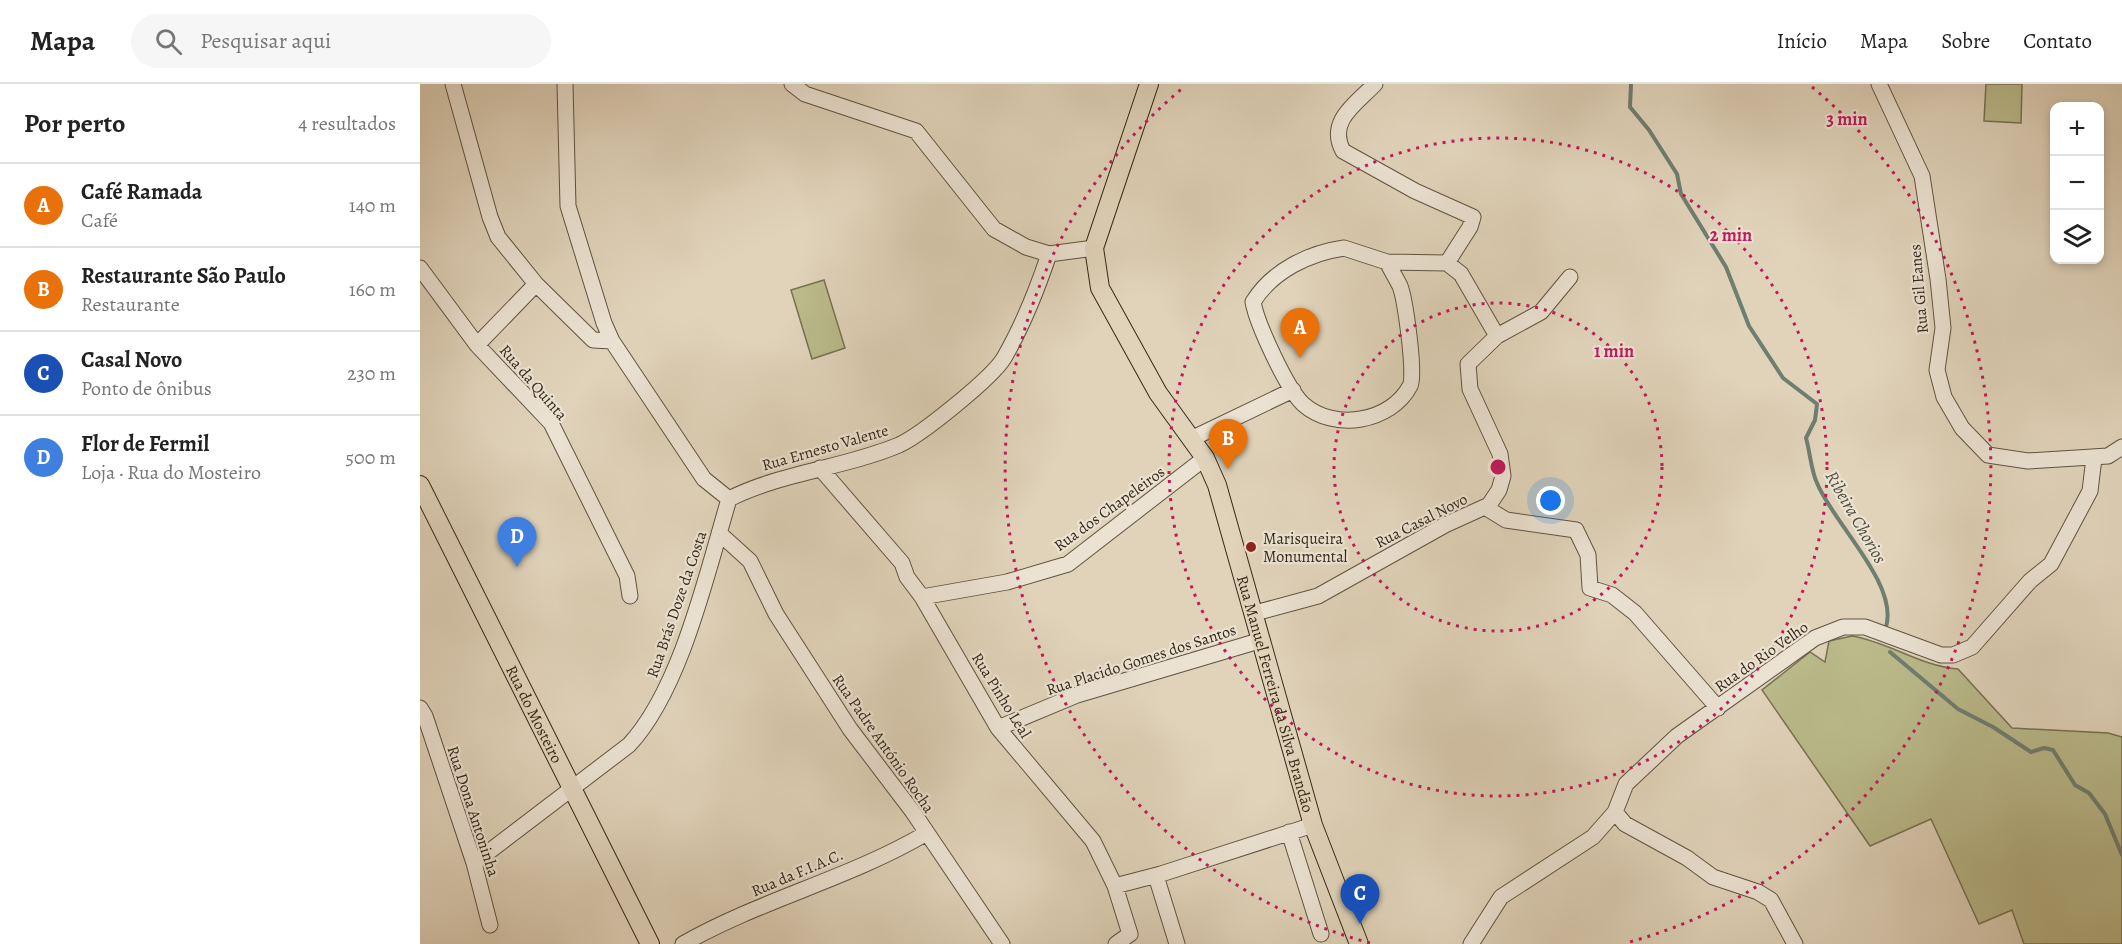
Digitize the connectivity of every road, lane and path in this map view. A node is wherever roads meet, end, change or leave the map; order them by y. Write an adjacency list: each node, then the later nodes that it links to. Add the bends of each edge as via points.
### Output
1 (453, 84): 13 (street, via 498,237)
2 (564, 84): 15 (street, via 568,206)
3 (792, 84): 8 (street, via 805,94 916,130 994,229 1026,247)
4 (1149, 84): 7 (main road, Rua Manuel Ferreira da Silva Brandão)
5 (1375, 84): 10 (street, via 1339,121 1337,140 1343,151 1473,217)
6 (1879, 84): 21 (street, Rua Gil Eanes, via 1922,176 1943,328 1937,370 1944,397 1962,428 1988,455 2028,461)
7 (1094, 248): 8 (street); 18 (main road, Rua Manuel Ferreira da Silva Brandão, via 1100,288 1158,393)
8 (1049, 254): 22 (street, Rua Ernesto Valente, via 1036,295 1002,360 955,405 900,444)
9 (1387, 262): 10 (street); 17 (street, via 1344,248 1321,251 1263,285 1253,302 1257,320); 17 (street, via 1401,288 1412,384 1394,408 1364,420 1324,417 1303,404)
10 (1447, 263): 14 (street, via 1461,274)
11 (420, 268): 16 (street, Rua da Quinta)
12 (1570, 277): 14 (street, via 1541,312)
13 (536, 284): 15 (street, via 594,340); 16 (street)
14 (1497, 336): 25 (street, Rua Casal Novo, via 1468,364 1470,389 1500,454 1503,476 1499,490)
15 (612, 341): 24 (street, via 704,479)
16 (477, 345): 27 (street, Rua da Quinta, via 551,423 627,576)
17 (1293, 390): 18 (street)
18 (1191, 439): 20 (main road, Rua Manuel Ferreira da Silva Brandão)
19 (2122, 447): 21 (street, Rua Gil Eanes, via 2108,456)
20 (1205, 458): 28 (street, Rua dos Chapeleiros, via 1068,564 1007,582); 29 (main road, Rua Manuel Ferreira da Silva Brandão, via 1217,485)
21 (2094, 458): 32 (street, Rua do Rio Velho, via 2090,491 2051,564 2030,581 1972,647 1941,655 1865,627 1843,627 1815,638)
22 (820, 468): 24 (street, Rua Ernesto Valente, via 757,484); 28 (street, Rua Pinho Leal, via 902,563)
23 (420, 485): 34 (main road, Rua do Mosteiro)
24 (729, 499): 26 (street, Rua Brás Doze da Costa)
25 (1485, 507): 29 (street, Rua Casal Novo, via 1318,596); 32 (street, via 1506,520 1576,530 1588,555 1590,588 1612,595 1635,613)
26 (719, 533): 34 (street, Rua Brás Doze da Costa, via 668,687 644,729 629,746); 38 (street, Rua Padre António Rocha, via 750,561 776,614 850,729)
27 (630, 596)
28 (922, 597): 33 (street, Rua Pinho Leal)
29 (1255, 613): 30 (main road, Rua Manuel Ferreira da Silva Brandão)
30 (1262, 640): 33 (street, Rua Placido Gomes dos Santos, via 1077,695); 36 (main road, Rua Manuel Ferreira da Silva Brandão)
31 (420, 708): 39 (street, Rua Dona Antoninha)
32 (1718, 708): 35 (street, Rua do Rio Velho, via 1677,736 1626,784)
33 (998, 728): 41 (street, Rua Pinho Leal, via 1093,841)
34 (571, 790): 39 (street, Rua Brás Doze da Costa); 44 (main road, Rua do Mosteiro)
35 (1615, 812): 50 (street, Rua do Rio Velho, via 1593,837 1501,897); 51 (street, via 1625,824 1713,876 1771,900)
36 (1313, 825): 37 (street); 49 (main road, Rua Manuel Ferreira da Silva Brandão)
37 (1288, 832): 40 (street); 43 (street)
38 (925, 834): 45 (street, Rua da F.I.A.C., via 797,893 723,921); 46 (street, Rua Padre António Rocha)
39 (474, 863): 42 (street, Rua Dona Antoninha)
40 (1156, 876): 41 (street); 48 (street)
41 (1115, 886): 47 (street, Rua Pinho Leal, via 1130,934)
42 (490, 925)
43 (1321, 934)
44 (650, 944)
45 (683, 944)
46 (1002, 944)
47 (1116, 944)
48 (1177, 944)
49 (1359, 944)
50 (1471, 944)
51 (1795, 944)

